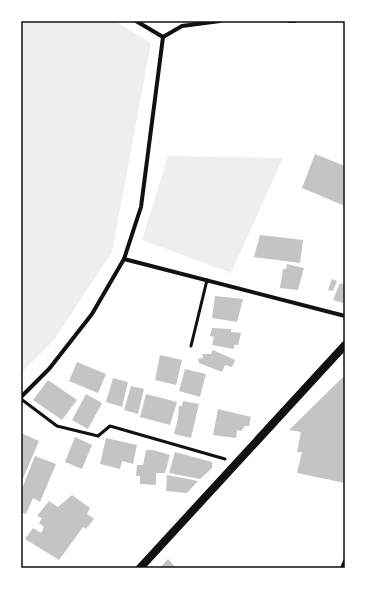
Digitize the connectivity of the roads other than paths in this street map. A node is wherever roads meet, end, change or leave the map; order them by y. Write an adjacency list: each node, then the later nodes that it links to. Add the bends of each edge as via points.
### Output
1 (136, 21): 5 (street)
2 (220, 21): 5 (street, via 182,26)
3 (289, 21): 4 (street)
4 (294, 21)
5 (163, 37): 6 (street, via 141,207)
6 (124, 259): 7 (street); 11 (street, via 92,314 49,369)
7 (207, 280): 8 (street); 10 (lane)
8 (345, 316)
9 (345, 345): 14 (main road)
10 (191, 346)
11 (21, 398): 12 (lane, via 57,426 98,436 110,426)
12 (225, 458)
13 (345, 561): 15 (street)
14 (140, 568)
15 (342, 568)

